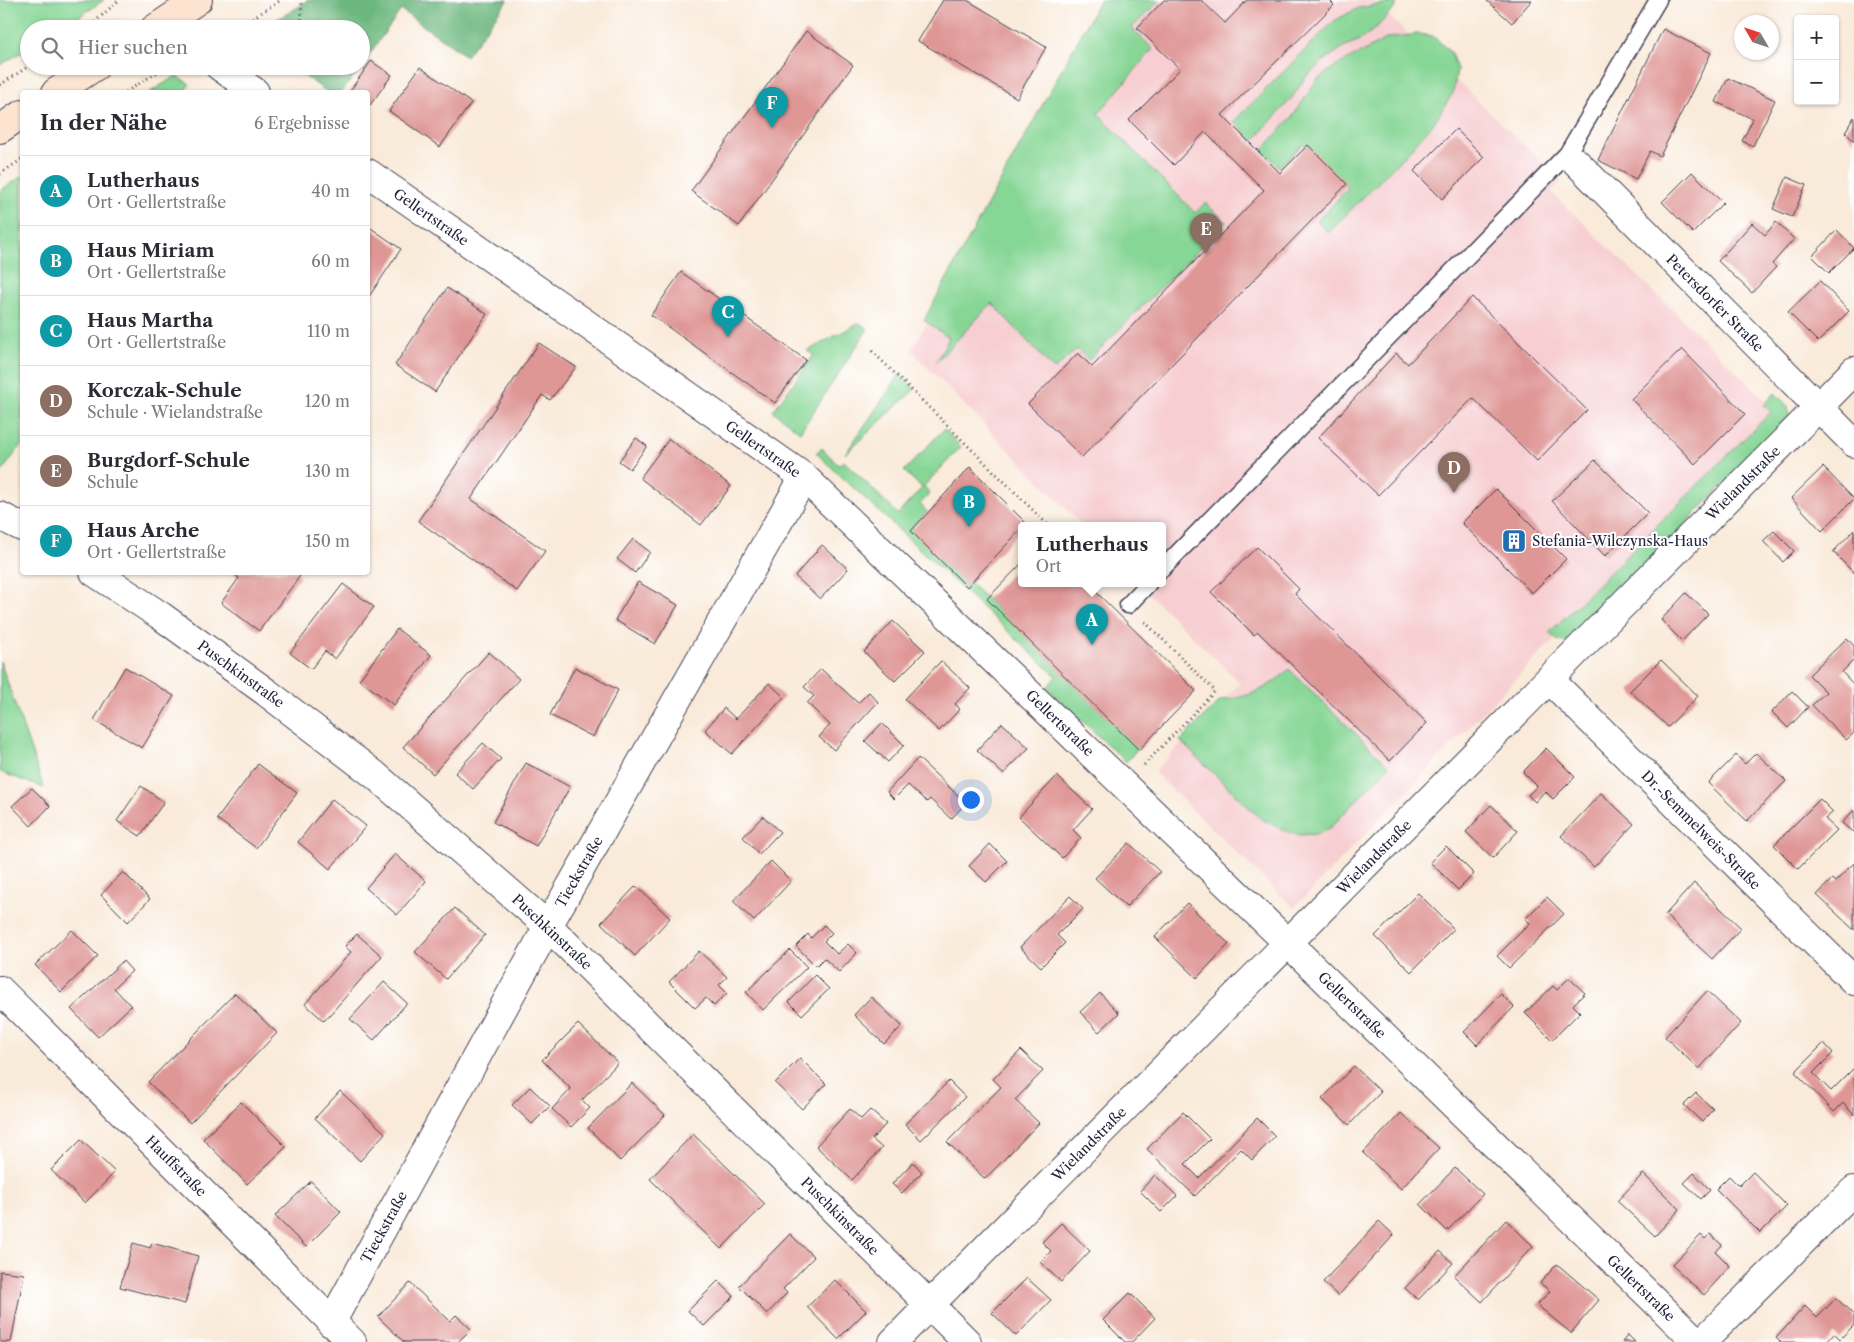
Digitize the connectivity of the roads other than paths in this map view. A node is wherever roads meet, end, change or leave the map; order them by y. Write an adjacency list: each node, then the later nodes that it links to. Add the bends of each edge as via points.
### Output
1 (198, 0): 3 (main road)
2 (1658, 0): 18 (lane, via 1567,154)
3 (168, 20)
4 (82, 75): 6 (main road)
5 (231, 75): 7 (street)
6 (59, 90)
7 (252, 90)
8 (20, 115): 9 (main road)
9 (0, 129)
10 (1576, 162): 13 (street, Petersdorfer Straße)
11 (370, 174): 15 (street, Gellertstraße)
12 (1854, 371): 13 (street, Wielandstraße)
13 (1818, 407): 14 (street, Petersdorfer Straße); 22 (street, Wielandstraße)
14 (1854, 443)
15 (804, 477): 23 (street, Tieckstraße); 24 (street, Gellertstraße)
16 (0, 516): 17 (street)
17 (20, 526)
18 (1166, 565)
19 (99, 575): 23 (street, Puschkinstraße, via 259,686 375,775)
20 (1145, 587): 21 (lane)
21 (1128, 604)
22 (1549, 679): 24 (street, Wielandstraße); 25 (street, Dr.-Semmelweis-Straße)
23 (548, 926): 28 (street, Puschkinstraße); 29 (street, Tieckstraße)
24 (1288, 943): 28 (street, Wielandstraße); 33 (street, Gellertstraße)
25 (1854, 981)
26 (0, 990): 29 (street, Hauffstraße)
27 (1854, 1190): 34 (street)
28 (929, 1305): 31 (street, Wielandstraße); 32 (street, Puschkinstraße)
29 (331, 1323): 30 (street, Hauffstraße)
30 (352, 1342)
31 (893, 1342)
32 (967, 1342)
33 (1697, 1342)
34 (1702, 1342)

